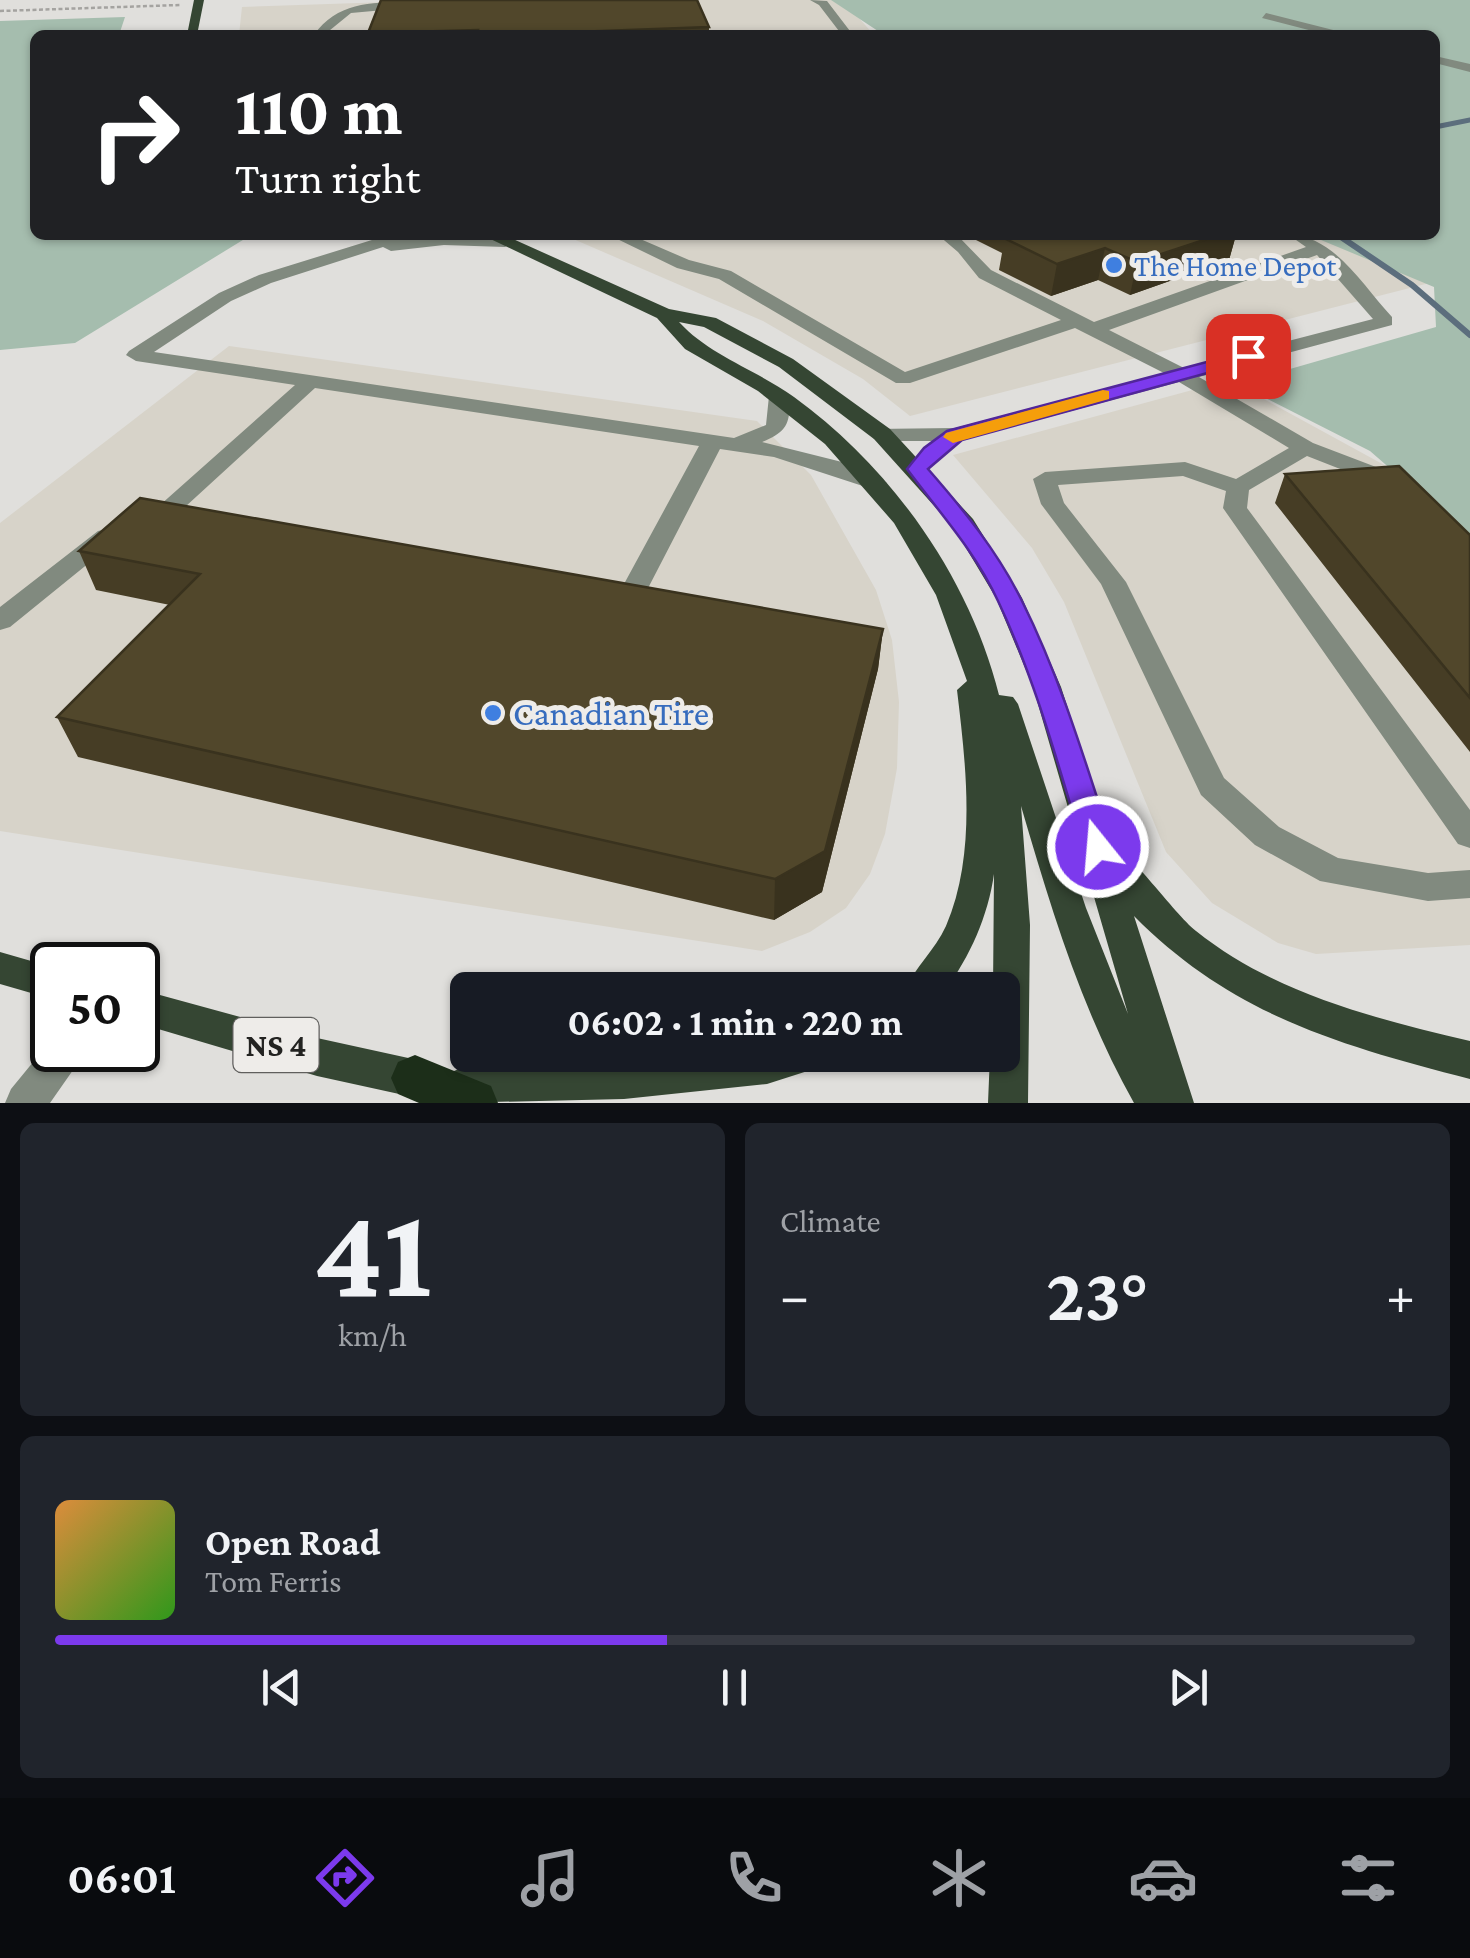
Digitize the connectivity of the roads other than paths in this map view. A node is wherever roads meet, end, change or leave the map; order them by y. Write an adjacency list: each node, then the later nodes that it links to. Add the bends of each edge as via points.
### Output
1 (815, 0): 9 (street)
2 (198, 2): 7 (main road)
3 (424, 5): 8 (street, via 340,13)
4 (1266, 16): 6 (street)
5 (1334, 18): 6 (street)
6 (1303, 25): 10 (street); 11 (street)
7 (193, 30)
8 (322, 30)
9 (844, 30)
10 (1283, 30)
11 (1322, 30)
12 (1440, 61): 13 (street)
13 (1470, 68)
14 (389, 240): 21 (street)
15 (444, 240): 21 (street)
16 (502, 240): 22 (main road)
17 (628, 240): 23 (street, via 725,275 903,379)
18 (953, 240): 23 (street, via 984,274)
19 (1306, 240): 20 (street)
20 (1320, 248): 23 (street); 24 (street, via 1385,321)
21 (357, 250): 25 (street, via 225,297 136,355)
22 (664, 314): 26 (main road, via 676,336); 27 (main road, via 709,322 751,344 820,384)
23 (1085, 325): 24 (street)
24 (1180, 374): 28 (street); 31 (street)
25 (309, 383): 29 (street); 36 (street)
26 (779, 396): 30 (street, via 775,429); 33 (main road)
27 (882, 434): 28 (street); 32 (main road)
28 (954, 436): 32 (street)
29 (713, 441): 30 (street); 39 (street, via 632,594)
30 (738, 444): 33 (street, via 812,459)
31 (1304, 448): 34 (street); 35 (street, via 1397,483)
32 (917, 469): 41 (main road, via 964,524 1009,598)
33 (874, 483): 38 (main road)
34 (1238, 487): 42 (street, via 1235,508); 43 (street, via 1185,470 1045,478 1053,504 1114,582 1212,786 1267,836 1332,871 1428,888)
35 (1409, 495)
36 (167, 511): 37 (street); 40 (street, via 92,545)
37 (218, 520)
38 (934, 571): 45 (main road, via 956,620 970,679 980,824 971,906); 55 (main road, via 979,662 1006,800 1014,919); 56 (main road, via 992,678 1088,966 1129,1062)
39 (578, 584)
40 (0, 622)
41 (1087, 809): 48 (main road, via 1133,892 1208,964 1291,1004); 57 (main road)
42 (1470, 835)
43 (1470, 884)
44 (0, 968): 46 (main road)
45 (937, 972)
46 (30, 977)
47 (160, 1012): 51 (main road, NS 4)
48 (1470, 1060)
49 (50, 1072): 52 (street)
50 (700, 1072): 51 (main road, via 624,1080)
51 (415, 1078): 53 (highway); 54 (main road, NS 4)
52 (25, 1103)
53 (474, 1103)
54 (540, 1103)
55 (1008, 1103)
56 (1156, 1103)
57 (1174, 1103)

